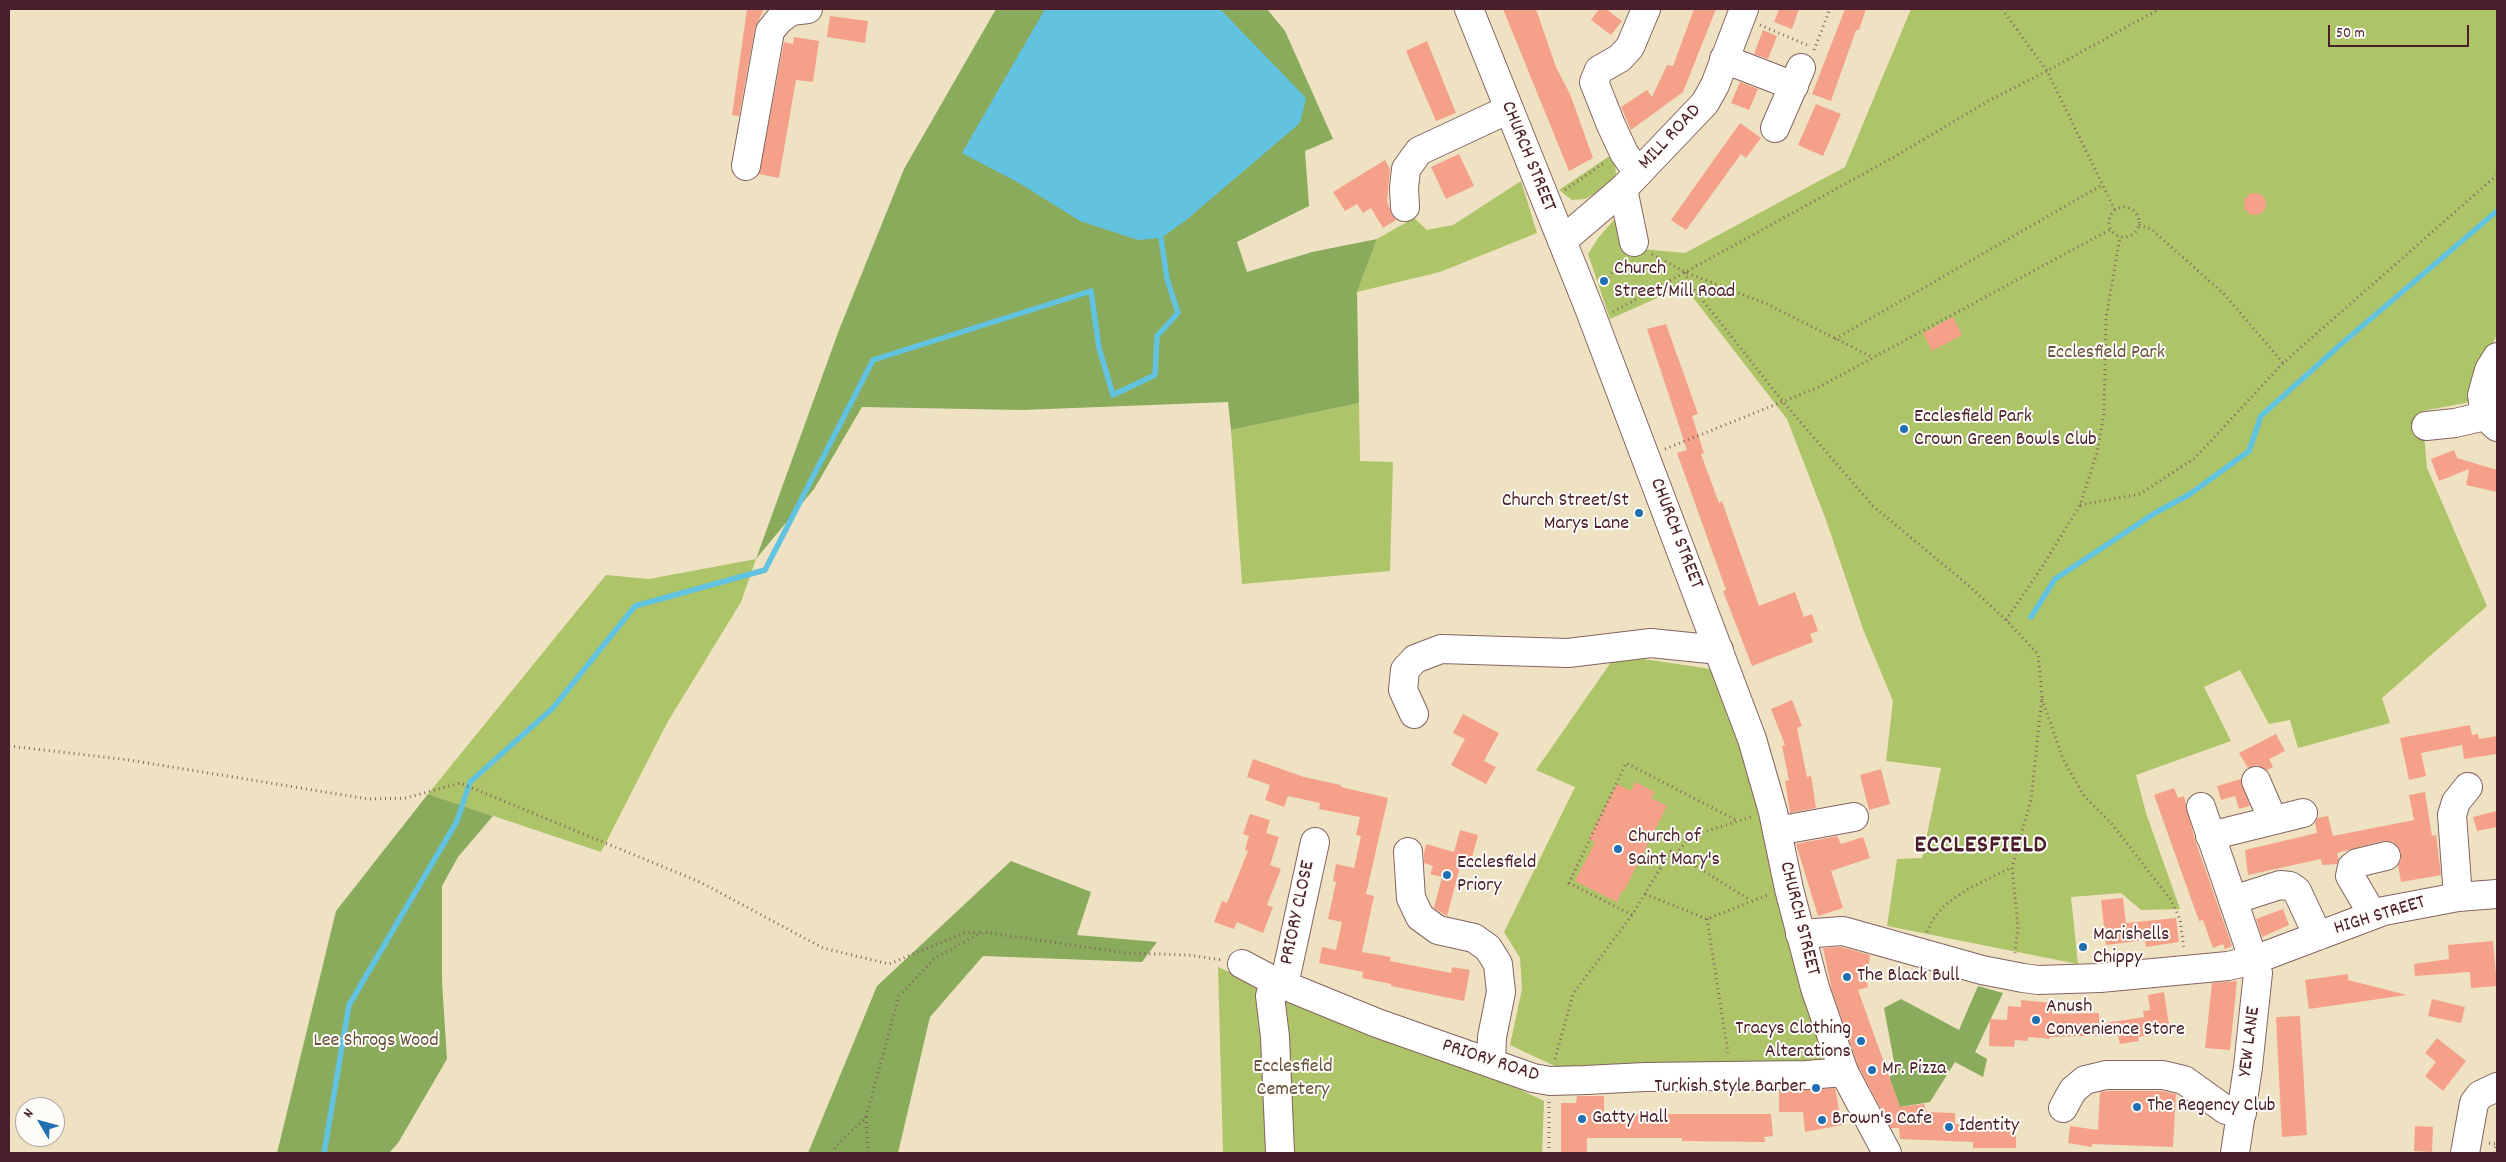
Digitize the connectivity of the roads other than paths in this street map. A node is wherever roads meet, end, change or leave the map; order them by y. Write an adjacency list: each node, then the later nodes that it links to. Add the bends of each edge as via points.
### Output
1 (808, 9): 8 (street, via 791,11 770,31)
2 (1469, 9): 6 (street, CHURCH STREET)
3 (1646, 9): 9 (street, via 1630,47 1620,58 1599,70 1594,82 1622,149)
4 (1742, 13): 5 (street, MILL ROAD)
5 (1724, 60): 7 (street, via 1803,67); 9 (street, MILL ROAD, via 1705,103)
6 (1507, 110): 10 (street, via 1420,151 1406,169); 11 (street, CHURCH STREET)
7 (1775, 128)
8 (746, 166)
9 (1630, 181): 11 (street, MILL ROAD); 12 (street)
10 (1405, 208)
11 (1562, 240): 16 (street, CHURCH STREET)
12 (1634, 242)
13 (2497, 357): 14 (street, via 2489,370 2482,395)
14 (2491, 422): 15 (street)
15 (2426, 426)
16 (1718, 650): 17 (street, via 1651,643 1568,654 1442,649 1415,659 1405,670 1403,690); 24 (street, CHURCH STREET, via 1752,739)
17 (1414, 714)
18 (2256, 781): 23 (street)
19 (2468, 787): 30 (street, via 2456,802 2452,815)
20 (2201, 807): 25 (street, YEW LANE)
21 (2303, 813): 23 (street)
22 (1854, 817): 24 (street)
23 (2273, 820): 25 (street)
24 (1775, 821): 33 (street, CHURCH STREET)
25 (2210, 836): 31 (street, YEW LANE)
26 (1315, 842): 37 (street, PRIORY CLOSE)
27 (1408, 852): 38 (street, via 1411,898 1420,917 1438,930 1474,938 1488,948 1498,964 1500,992)
28 (2386, 856): 32 (street, via 2352,867 2350,876)
29 (2497, 894): 30 (street, HIGH STREET)
30 (2458, 896): 32 (street, HIGH STREET)
31 (2232, 900): 34 (street, via 2280,885 2290,886 2297,891); 35 (street, YEW LANE)
32 (2370, 916): 34 (street, HIGH STREET)
33 (1800, 934): 35 (street, HIGH STREET, via 1843,931 1917,953 2038,980 2228,966); 39 (street, CHURCH STREET)
34 (2318, 936): 35 (street, HIGH STREET)
35 (2260, 958): 42 (street, YEW LANE)
36 (1242, 964): 37 (street, PRIORY ROAD)
37 (1279, 983): 38 (street, PRIORY ROAD, via 1377,1024); 43 (street, PRIORY CLOSE, via 1270,996)
38 (1491, 1063): 39 (street, PRIORY ROAD, via 1550,1081)
39 (1844, 1072): 44 (street, CHURCH STREET)
40 (2497, 1087): 46 (street, via 2480,1095 2474,1103)
41 (2063, 1108): 42 (street, via 2070,1095 2085,1080 2106,1075 2163,1075 2184,1080 2215,1105)
42 (2242, 1113): 45 (street, YEW LANE)
43 (1280, 1153)
44 (1887, 1153)
45 (2235, 1153)
46 (2464, 1153)

